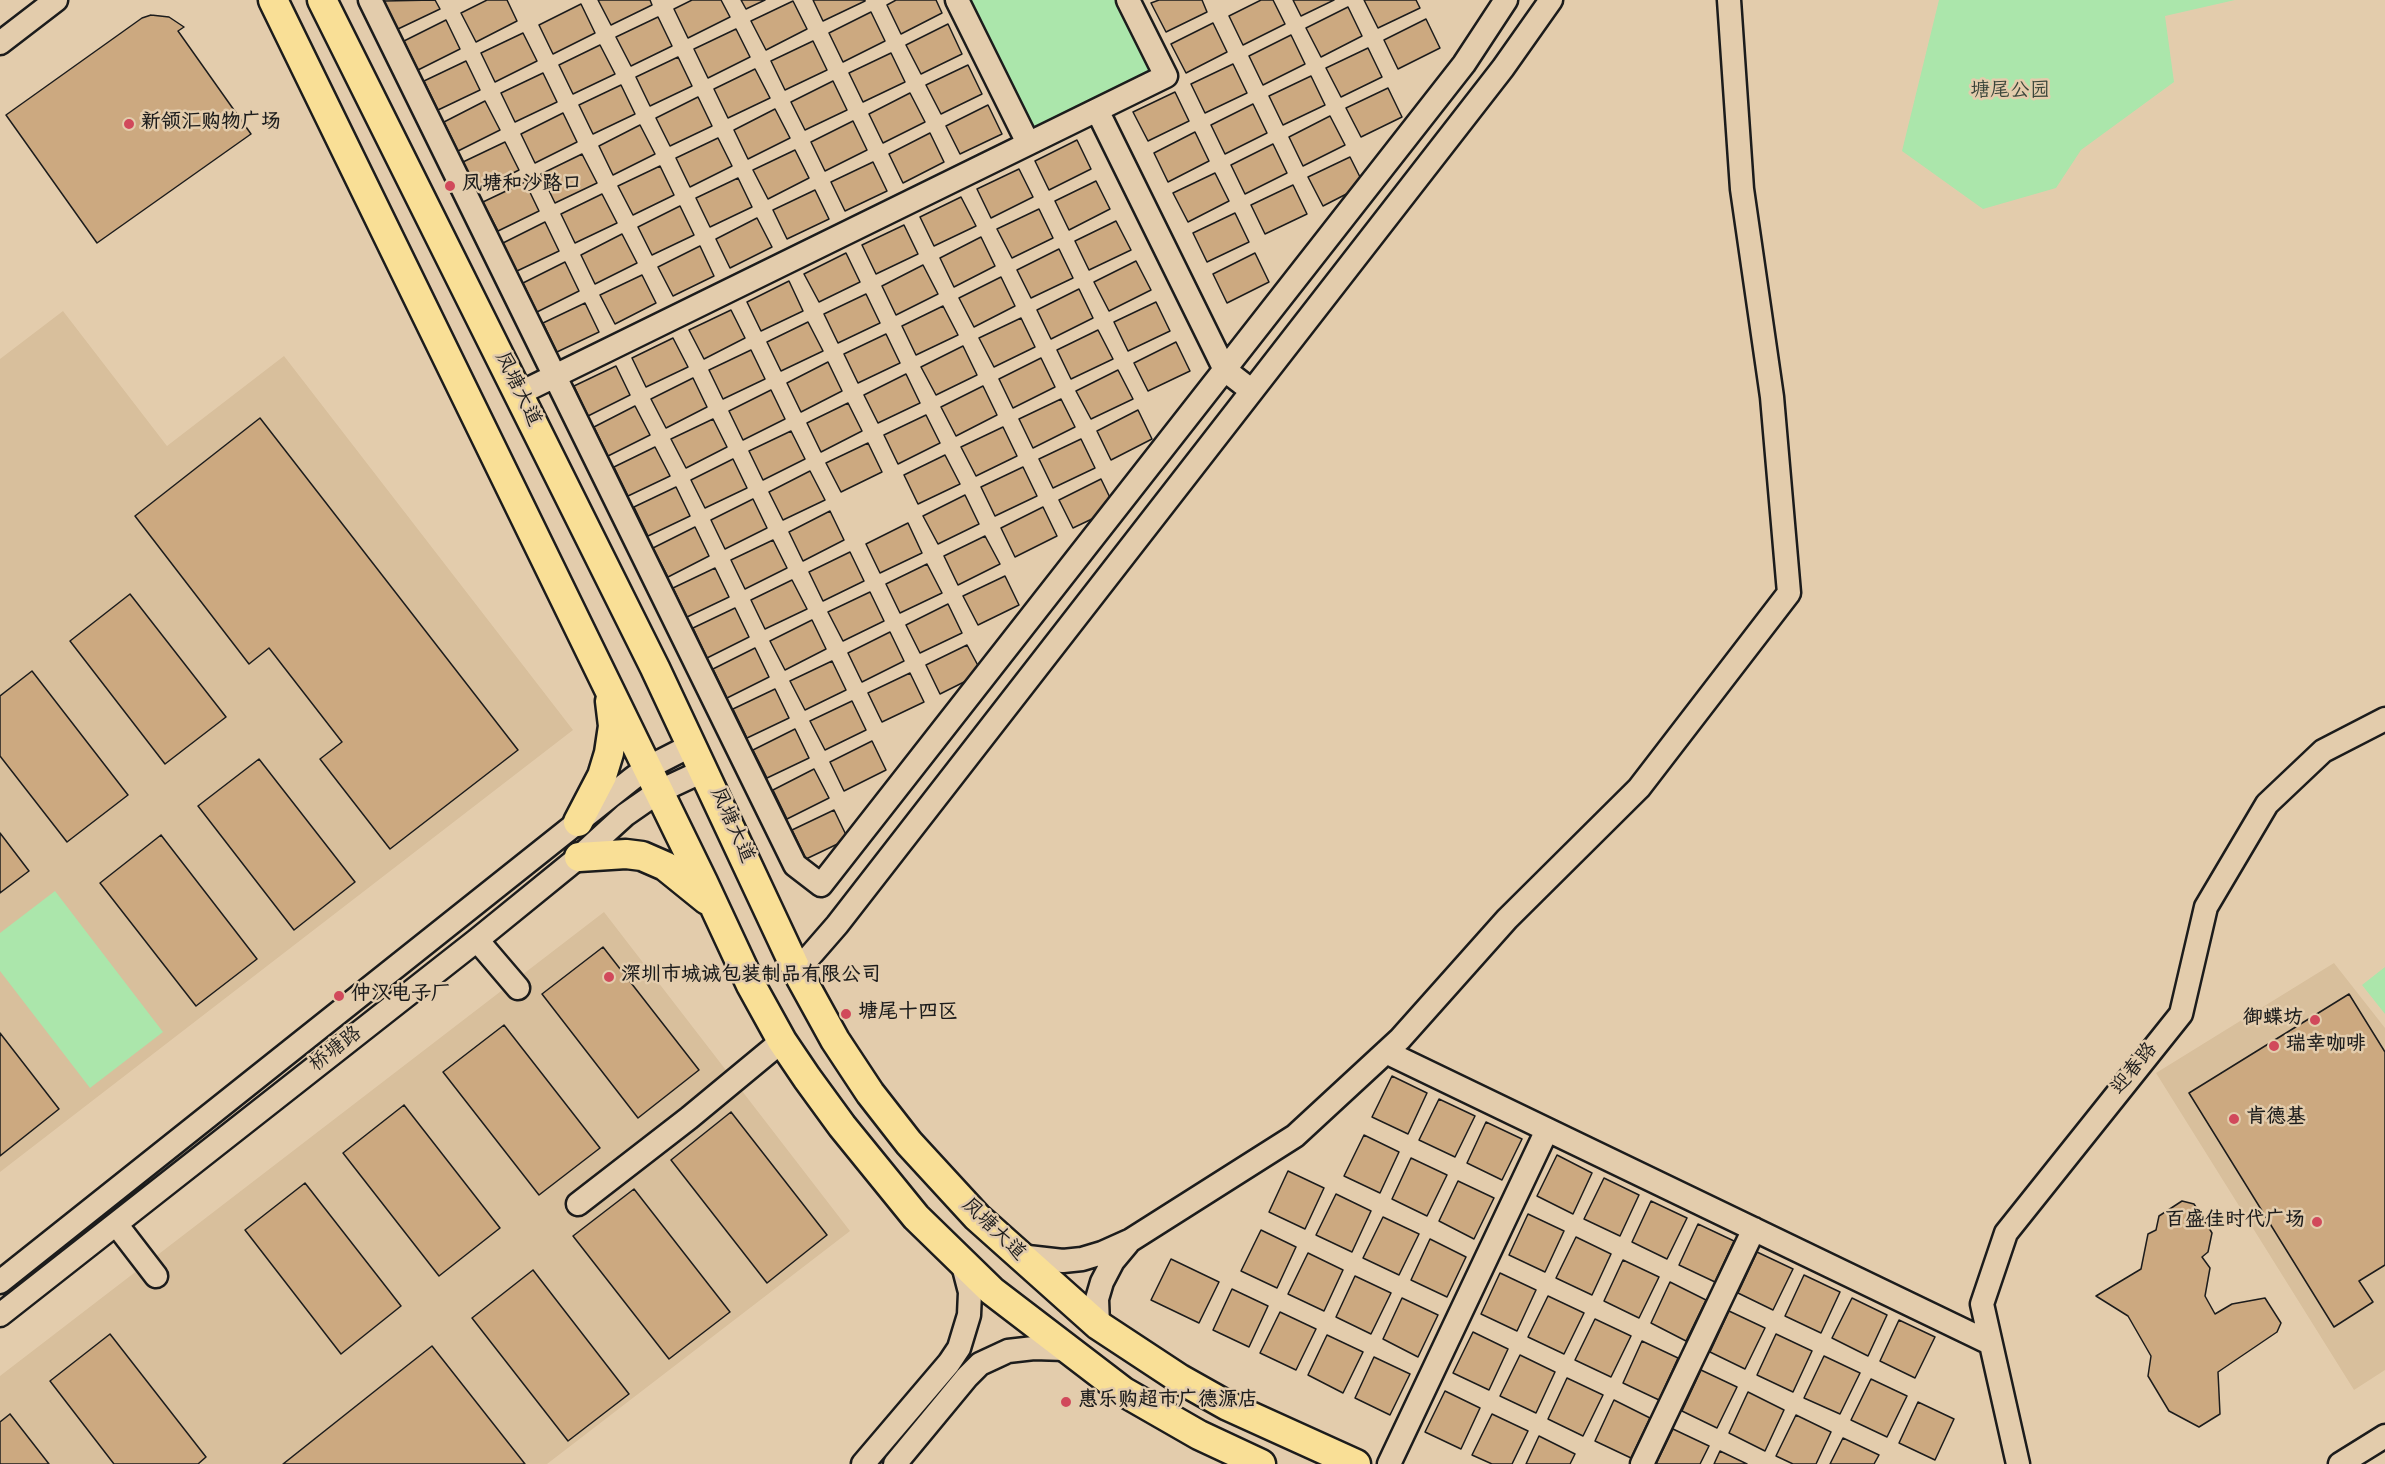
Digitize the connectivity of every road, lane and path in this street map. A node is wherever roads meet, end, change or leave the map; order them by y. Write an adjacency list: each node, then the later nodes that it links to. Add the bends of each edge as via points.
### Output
1 (56, 0): 10 (street)
2 (273, 0): 17 (main road)
3 (322, 0): 16 (main road, 凤塘大道)
4 (370, 0): 14 (street)
5 (957, 0): 12 (street)
6 (1128, 0): 11 (street, via 1166,76)
7 (1506, 0): 13 (street, via 1464,64)
8 (1551, 0): 15 (street, via 1503,68)
9 (1729, 0): 28 (street, via 1742,189 1773,397 1789,593 1639,788 1508,919)
10 (0, 43)
11 (1097, 110): 12 (street); 13 (street)
12 (1028, 143): 14 (street)
13 (1225, 369): 14 (street, via 821,885 795,865); 15 (street)
14 (555, 376): 16 (street)
15 (1252, 391): 25 (street, via 837,925)
16 (518, 394): 19 (main road, 凤塘大道)
17 (607, 684): 20 (main road); 21 (main road, via 613,726 609,753 602,776)
18 (2385, 719): 40 (street, 迎春路, via 2323,751 2267,804 2206,907 2181,1014 2006,1233 1982,1304)
19 (698, 758): 20 (street, 桥塘路); 25 (main road, 凤塘大道)
20 (653, 780): 21 (street, 桥塘路); 22 (street, 桥塘路, via 625,815); 23 (main road)
21 (578, 822): 37 (street, 桥塘路)
22 (579, 857): 23 (main road, via 642,856 665,866); 24 (street, 桥塘路)
23 (714, 906): 27 (main road)
24 (477, 940): 26 (street); 31 (street, 桥塘路)
25 (797, 971): 34 (main road, 凤塘大道, via 870,1093 949,1189)
26 (518, 988)
27 (782, 1041): 30 (street); 35 (main road, via 878,1171)
28 (1386, 1052): 29 (street); 33 (street, via 1295,1136)
29 (1547, 1130): 32 (street); 47 (street)
30 (578, 1204)
31 (116, 1224): 36 (street); 38 (street, 桥塘路)
32 (1754, 1229): 40 (street); 48 (street)
33 (1131, 1240): 34 (street, via 1082,1259); 39 (street, via 1102,1281 1097,1299)
34 (1019, 1257): 39 (main road, 凤塘大道)
35 (963, 1264): 41 (main road); 43 (street, via 970,1292 969,1315 959,1348)
36 (156, 1276)
37 (0, 1282)
38 (0, 1315)
39 (1098, 1325): 46 (main road, 凤塘大道, via 1228,1406)
40 (1990, 1343): 49 (street, 迎春路)
41 (1065, 1348): 44 (street, via 1008,1351 980,1364); 45 (main road, via 1162,1415)
42 (2385, 1436): 50 (street)
43 (862, 1464)
44 (895, 1464)
45 (1261, 1464)
46 (1356, 1464)
47 (1389, 1464)
48 (1642, 1464)
49 (2018, 1464)
50 (2340, 1464)

